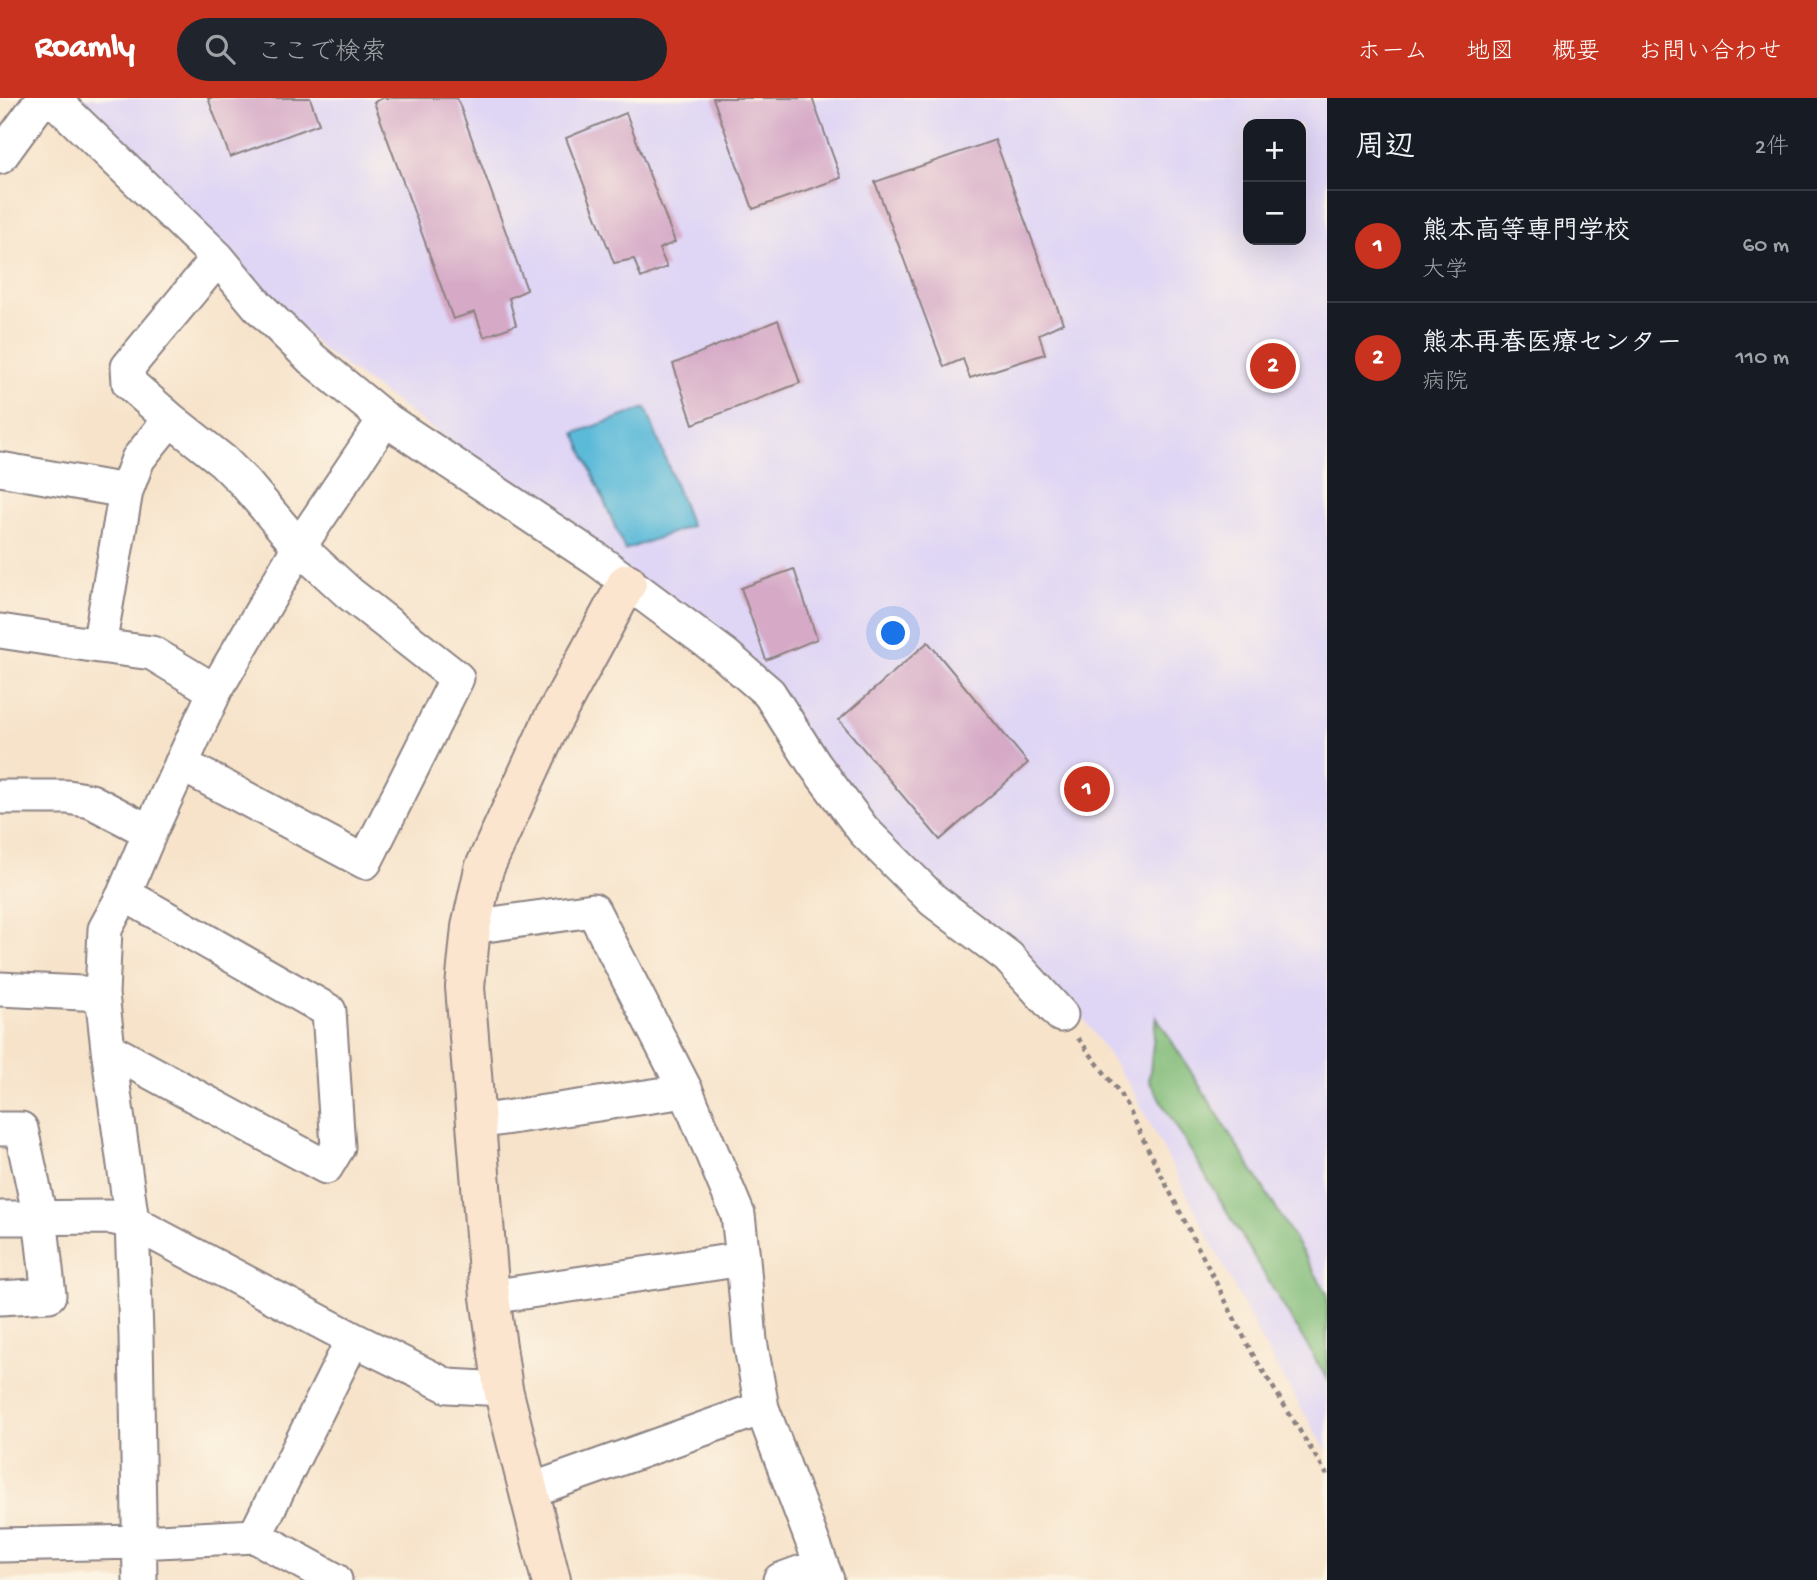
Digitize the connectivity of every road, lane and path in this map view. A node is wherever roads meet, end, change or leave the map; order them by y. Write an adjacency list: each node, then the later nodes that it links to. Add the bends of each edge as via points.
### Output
1 (43, 98): 3 (street)
2 (51, 98): 4 (street)
3 (0, 157)
4 (218, 258): 5 (street, via 128,367 129,383); 6 (street, via 303,350)
5 (170, 419): 8 (street, via 138,459); 9 (street, via 223,461)
6 (384, 419): 9 (street); 10 (street)
7 (0, 469): 8 (street)
8 (126, 491): 12 (street)
9 (299, 547): 13 (street); 14 (street, via 457,678 365,862)
10 (627, 583): 18 (street, via 551,723 489,857); 21 (street, via 725,654 769,694 863,831 933,900 1008,957)
11 (0, 631): 12 (street)
12 (99, 646): 13 (street, via 152,653)
13 (215, 691): 14 (street)
14 (181, 764): 16 (street)
15 (0, 797): 16 (street, via 68,797 91,802)
16 (150, 832): 17 (street)
17 (124, 894): 20 (street, via 105,929); 22 (street, via 329,1011 338,1147 326,1167)
18 (471, 927): 23 (street, via 593,910); 24 (street, via 466,987)
19 (0, 989): 20 (street)
20 (102, 994): 22 (street)
21 (1061, 1014): 35 (path, via 1119,1092 1252,1353)
22 (108, 1048): 28 (street)
23 (686, 1091): 24 (street); 29 (street, via 738,1214)
24 (477, 1122): 30 (street)
25 (0, 1129): 26 (street, via 21,1129)
26 (40, 1217): 27 (street); 28 (street, via 110,1217); 31 (street, via 49,1295)
27 (0, 1218)
28 (132, 1222): 32 (street); 38 (street)
29 (743, 1259): 30 (street); 34 (street)
30 (490, 1297): 33 (street)
31 (0, 1298)
32 (353, 1339): 33 (street, via 447,1386); 37 (street)
33 (503, 1389): 36 (street)
34 (762, 1408): 36 (street); 41 (street)
35 (1327, 1475)
36 (529, 1491): 44 (street)
37 (255, 1536): 38 (street); 40 (street)
38 (139, 1542): 39 (street); 42 (street)
39 (0, 1545)
40 (287, 1568): 43 (street)
41 (824, 1572): 45 (street)
42 (140, 1580)
43 (335, 1580)
44 (551, 1580)
45 (780, 1580)

